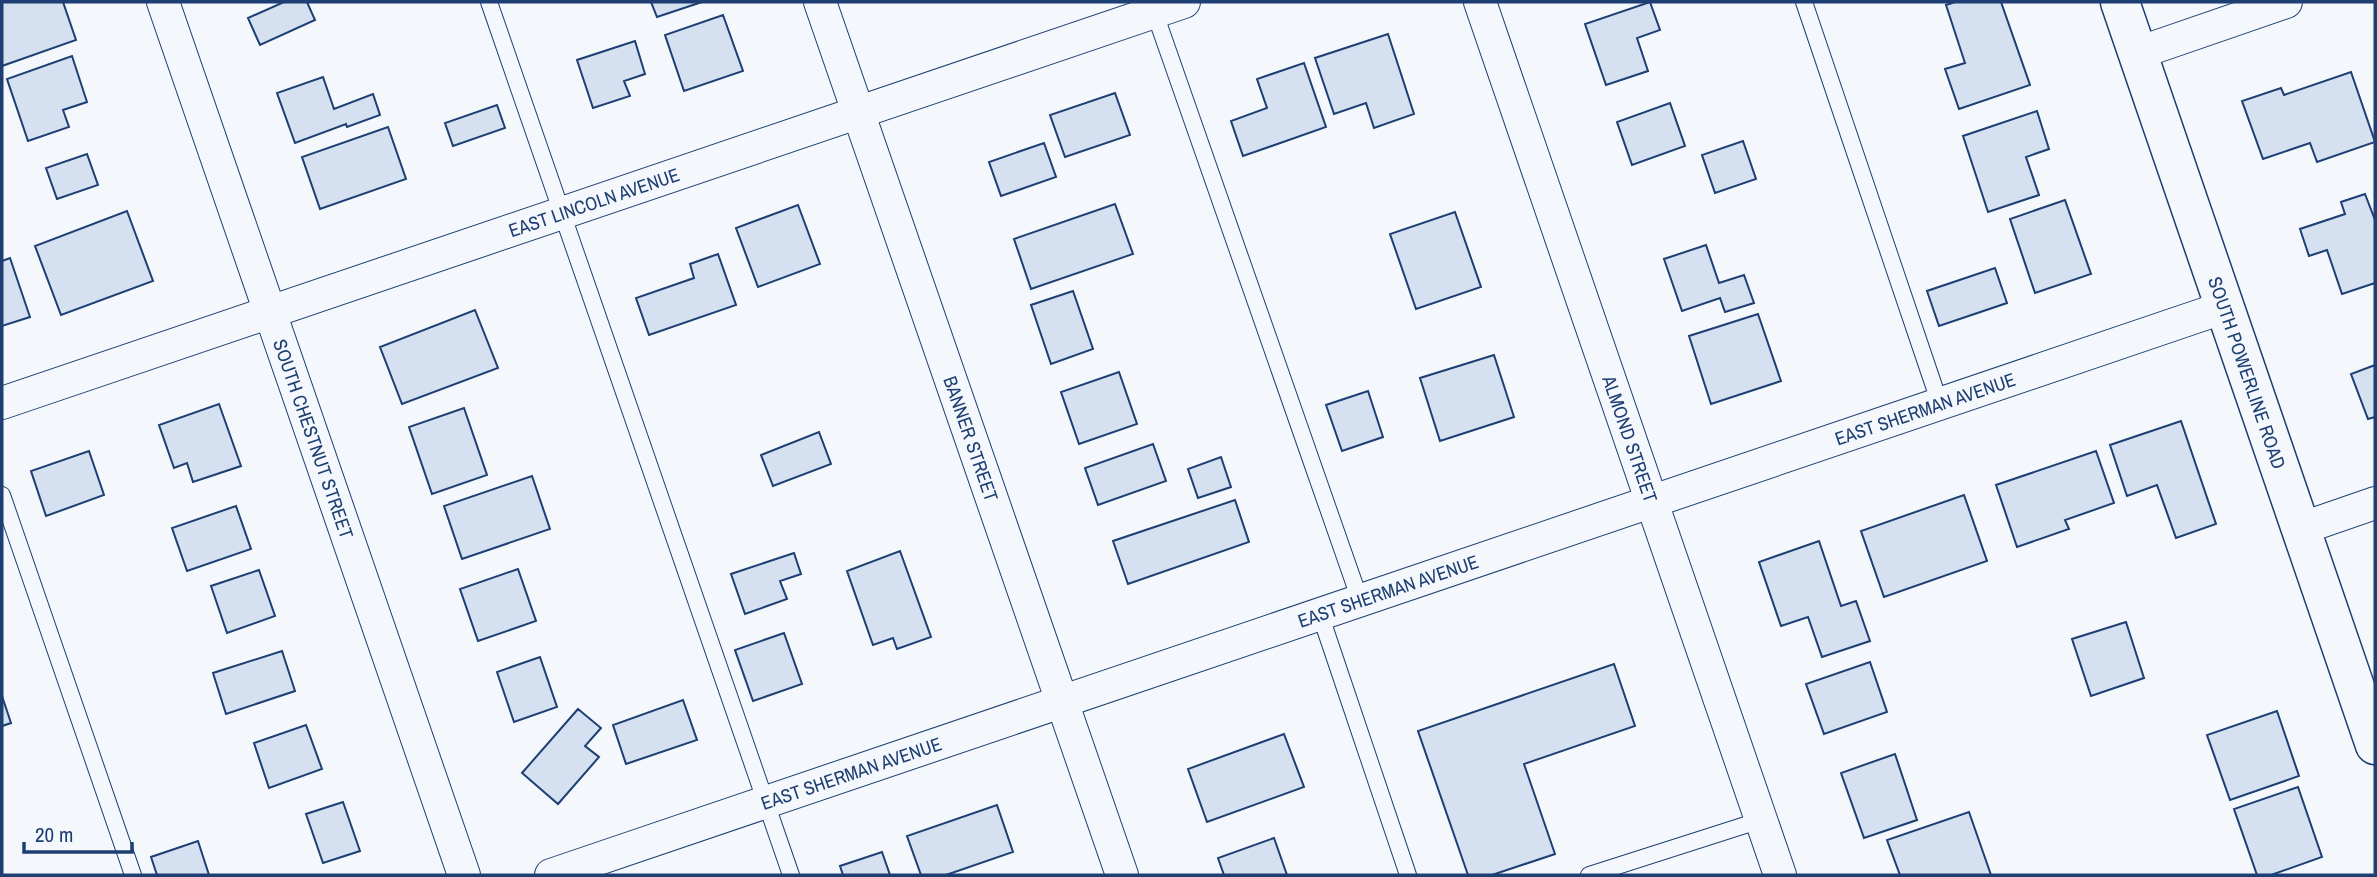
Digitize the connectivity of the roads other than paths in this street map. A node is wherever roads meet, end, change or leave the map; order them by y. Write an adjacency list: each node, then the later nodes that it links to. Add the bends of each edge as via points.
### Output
1 (163, 2): 13 (street, SOUTH CHESTNUT STREET)
2 (489, 2): 11 (lane)
3 (820, 2): 10 (street, BANNER STREET)
4 (1480, 2): 17 (street, ALMOND STREET)
5 (1804, 2): 15 (lane)
6 (2120, 2): 9 (street, SOUTH POWERLINE ROAD)
7 (2286, 2): 9 (street)
8 (1163, 5): 10 (street, EAST LINCOLN AVENUE); 20 (lane)
9 (2138, 53): 12 (street, SOUTH POWERLINE ROAD)
10 (859, 112): 11 (street, EAST LINCOLN AVENUE); 22 (street, BANNER STREET)
11 (562, 213): 13 (street, EAST LINCOLN AVENUE); 24 (lane)
12 (2225, 307): 15 (street, EAST SHERMAN AVENUE); 19 (street, SOUTH POWERLINE ROAD)
13 (270, 312): 14 (street, EAST LINCOLN AVENUE); 27 (street, SOUTH CHESTNUT STREET)
14 (2, 402)
15 (1940, 404): 17 (street, EAST SHERMAN AVENUE)
16 (2, 495): 26 (lane)
17 (1650, 502): 20 (street, EAST SHERMAN AVENUE); 25 (street, ALMOND STREET)
18 (2375, 503): 19 (street)
19 (2300, 529): 23 (street, SOUTH POWERLINE ROAD)
20 (1360, 600): 21 (street, EAST SHERMAN AVENUE)
21 (1320, 614): 22 (street, EAST SHERMAN AVENUE); 31 (lane)
22 (1062, 701): 24 (street, EAST SHERMAN AVENUE); 30 (street, BANNER STREET)
23 (2375, 745)
24 (767, 802): 28 (street, EAST SHERMAN AVENUE); 29 (lane)
25 (1761, 820): 32 (lane); 33 (street, ALMOND STREET)
26 (132, 875)
27 (464, 875)
28 (551, 875)
29 (792, 875)
30 (1122, 875)
31 (1408, 875)
32 (1589, 875)
33 (1780, 875)

